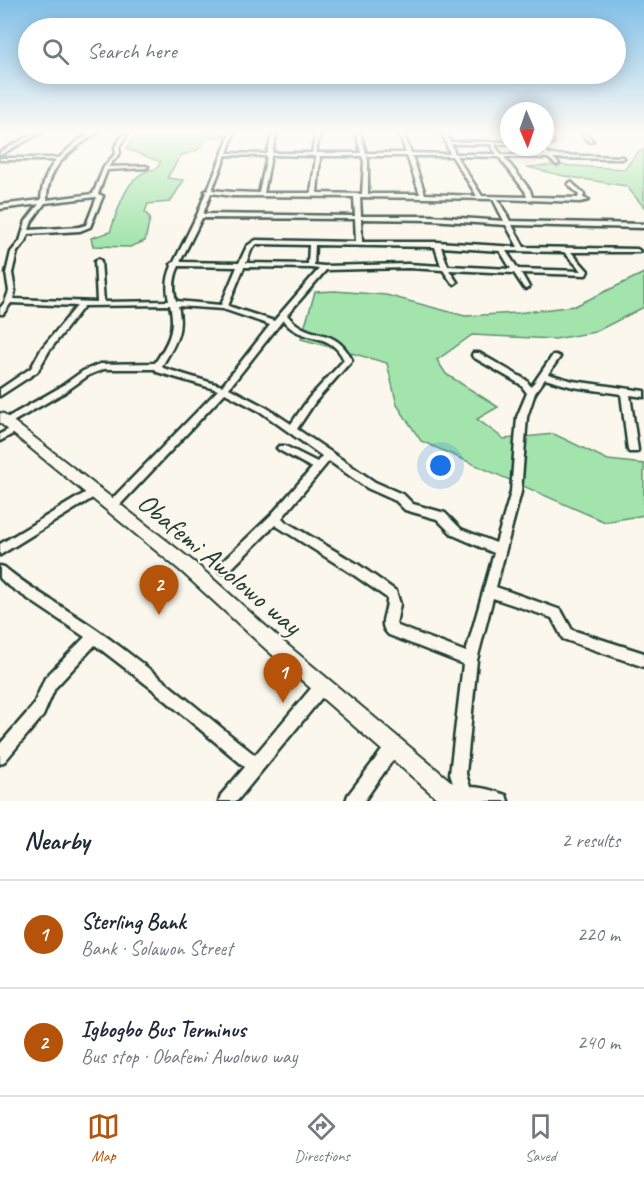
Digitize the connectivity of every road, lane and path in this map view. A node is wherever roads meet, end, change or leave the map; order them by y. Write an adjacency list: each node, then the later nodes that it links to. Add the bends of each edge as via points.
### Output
1 (50, 169): 21 (street)
2 (106, 169): 14 (street)
3 (217, 169): 11 (street)
4 (266, 169): 12 (street)
5 (317, 169): 13 (street)
6 (366, 169): 16 (street)
7 (414, 169): 17 (street)
8 (462, 169): 18 (street)
9 (510, 169): 20 (street)
10 (571, 184): 20 (street, via 583,200)
11 (208, 191): 12 (street); 23 (street)
12 (261, 194): 13 (street)
13 (314, 194): 15 (street)
14 (95, 195): 21 (street); 27 (street, via 100,196 86,227)
15 (357, 195): 16 (street); 24 (street)
16 (365, 195): 17 (street)
17 (423, 196): 18 (street)
18 (480, 197): 19 (street)
19 (494, 197): 20 (street); 25 (street)
20 (530, 199)
21 (44, 200): 22 (street); 27 (street)
22 (0, 207)
23 (199, 216): 24 (street); 36 (street)
24 (358, 218): 25 (street); 29 (street)
25 (507, 224): 26 (street); 32 (street)
26 (644, 226)
27 (26, 232): 44 (street, via 14,252)
28 (312, 243): 29 (street); 37 (street, via 253,243); 38 (street)
29 (359, 243): 30 (street)
30 (437, 244): 31 (street); 40 (street)
31 (502, 249): 32 (street); 41 (street)
32 (522, 249): 33 (street)
33 (567, 250): 34 (street); 41 (street, via 584,274)
34 (637, 251)
35 (98, 261): 47 (street)
36 (174, 264): 37 (street); 45 (street)
37 (243, 265): 38 (street); 48 (street)
38 (311, 266): 39 (street)
39 (324, 268): 40 (street); 50 (street)
40 (445, 268): 41 (street); 42 (street)
41 (515, 272): 43 (street)
42 (454, 282)
43 (526, 287)
44 (9, 301): 46 (street); 49 (street)
45 (172, 303): 47 (street); 48 (street); 54 (street, via 177,320 174,340)
46 (82, 304): 47 (street); 58 (street, via 34,370)
47 (100, 304)
48 (224, 307): 51 (street)
49 (0, 312)
50 (283, 316): 51 (street); 62 (street, via 299,330 337,342 348,360)
51 (274, 324): 56 (street)
52 (476, 355): 59 (street, via 524,382)
53 (556, 357): 55 (street)
54 (158, 366): 56 (street, via 160,370); 61 (street, via 103,366)
55 (544, 376): 57 (street); 59 (street)
56 (224, 389): 62 (street); 68 (street)
57 (626, 391): 60 (street); 64 (street)
58 (0, 393)
59 (531, 393): 71 (street, via 522,417 516,492)
60 (644, 394)
61 (5, 426): 67 (main road, Obafemi Awolowo way)
62 (293, 428): 65 (street)
63 (282, 448): 66 (street)
64 (633, 450)
65 (328, 456): 66 (street); 71 (street, via 409,507 441,516 457,532)
66 (318, 467): 69 (street)
67 (95, 491): 68 (main road, Obafemi Awolowo way); 70 (street)
68 (112, 506): 78 (main road, Obafemi Awolowo way)
69 (275, 518): 72 (street); 76 (street, via 392,595 394,607 389,627 394,631)
70 (0, 550)
71 (500, 550): 74 (street)
72 (224, 568)
73 (0, 571): 75 (street, via 22,591)
74 (488, 590): 76 (street); 77 (street, via 556,614 568,635)
75 (95, 636): 80 (street, via 50,683 38,711); 81 (street)
76 (470, 660): 82 (street)
77 (644, 660)
78 (323, 685): 79 (main road, Obafemi Awolowo way); 81 (street)
79 (394, 746): 82 (main road, Obafemi Awolowo way); 84 (street)
80 (0, 756)
81 (255, 766): 83 (street)
82 (458, 798): 85 (street, via 477,795)
83 (227, 801)
84 (354, 801)
85 (500, 801)

